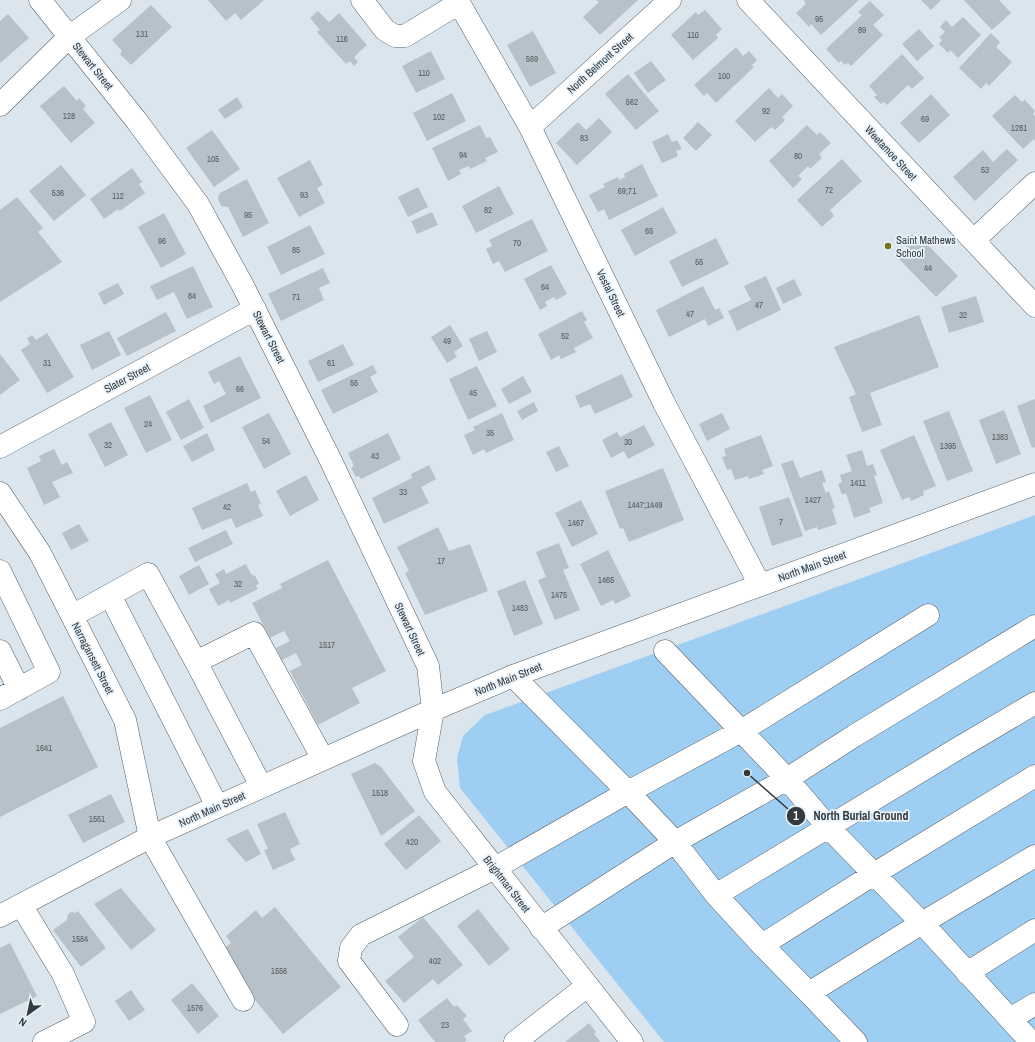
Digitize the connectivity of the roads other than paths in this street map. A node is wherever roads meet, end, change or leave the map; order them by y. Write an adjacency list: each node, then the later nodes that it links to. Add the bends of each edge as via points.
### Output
1 (40, 0): 7 (street, Stewart Street)
2 (120, 0): 7 (street)
3 (362, 0): 6 (street, via 385,30 395,36 405,36)
4 (670, 0): 9 (street, North Belmont Street)
5 (748, 0): 11 (street, Weetamoe Street)
6 (458, 2): 9 (street, Vestal Street)
7 (69, 37): 8 (street); 14 (street, Stewart Street, via 136,120 198,204)
8 (0, 105)
9 (530, 127): 19 (street, Vestal Street, via 664,403)
10 (1035, 183): 11 (street)
11 (974, 240): 12 (street, Weetamoe Street)
12 (1028, 288): 13 (street, Weetamoe Street)
13 (1035, 306)
14 (255, 309): 15 (street, Slater Street); 30 (street, Stewart Street, via 331,461 428,666)
15 (0, 446)
16 (1035, 484): 19 (street, North Main Street)
17 (0, 493): 22 (street, Narragansett Street, via 40,553)
18 (0, 571): 28 (street, via 49,672)
19 (760, 585): 27 (street, North Main Street)
20 (110, 595): 22 (street); 26 (street, via 148,574); 37 (street)
21 (928, 614): 31 (street)
22 (72, 616): 39 (street, Narragansett Street, via 125,720)
23 (1035, 626): 34 (street)
24 (0, 650): 28 (street)
25 (665, 651): 31 (street)
26 (196, 662): 32 (street, via 254,633); 35 (street)
27 (513, 676): 30 (street, North Main Street); 36 (street)
28 (9, 694)
29 (1035, 703): 38 (street)
30 (433, 710): 32 (street, North Main Street); 42 (street, Brightman Street, via 424,761 435,792)
31 (740, 731): 34 (street); 36 (street)
32 (323, 759): 35 (street, North Main Street)
33 (1035, 776): 43 (street)
34 (787, 779): 38 (street); 40 (street)
35 (261, 786): 37 (street, North Main Street)
36 (628, 792): 40 (street); 42 (street)
37 (217, 806): 39 (street, North Main Street)
38 (828, 827): 43 (street); 44 (street)
39 (150, 836): 45 (street, North Main Street); 54 (street, Narragansett Street)
40 (675, 842): 44 (street); 48 (street)
41 (1035, 856): 47 (street)
42 (495, 868): 48 (street, Brightman Street); 57 (street, via 361,935 351,948 349,961)
43 (874, 874): 47 (street); 50 (street)
44 (716, 895): 50 (street)
45 (21, 905): 46 (street, North Main Street); 58 (street, via 63,974 84,1022)
46 (0, 916)
47 (922, 923): 51 (street); 53 (street)
48 (540, 928): 52 (street, Brightman Street)
49 (1035, 930): 51 (street)
50 (762, 945): 53 (street)
51 (967, 972): 56 (street)
52 (587, 986): 59 (street); 60 (street, Brightman Street)
53 (809, 993): 61 (street)
54 (243, 1000)
55 (1035, 1004): 56 (street)
56 (1010, 1019): 62 (street)
57 (397, 1025)
58 (44, 1042)
59 (515, 1042)
60 (632, 1042)
61 (856, 1042)
62 (1031, 1042)

